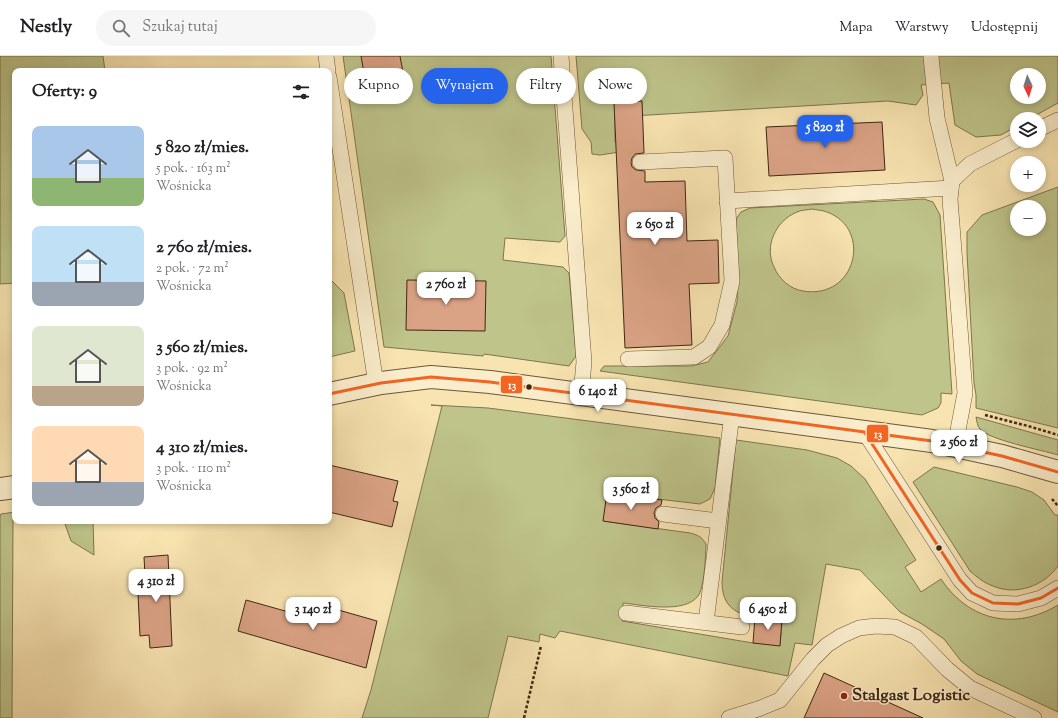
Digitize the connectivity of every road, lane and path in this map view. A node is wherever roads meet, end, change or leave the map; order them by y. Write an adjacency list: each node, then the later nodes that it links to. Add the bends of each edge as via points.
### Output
1 (326, 56): 4 (lane)
2 (560, 56): 15 (lane, via 584,362)
3 (931, 56): 10 (lane, via 937,118)
4 (328, 68)
5 (332, 97): 13 (lane)
6 (1058, 120): 7 (lane)
7 (1046, 126)
8 (1010, 144): 10 (lane, via 970,164)
9 (640, 162): 11 (lane, via 725,158)
10 (952, 184): 11 (lane); 18 (lane, via 950,199 964,393)
11 (727, 201): 12 (lane, via 732,281 722,325 709,347 694,357)
12 (628, 359)
13 (376, 384): 14 (street); 15 (street, via 431,377)
14 (332, 393)
15 (581, 394): 16 (street)
16 (732, 414): 17 (street); 23 (lane)
17 (865, 433): 18 (street); 24 (lane, via 960,580 972,593 993,603 1018,604 1041,598)
18 (955, 446): 19 (street)
19 (1058, 472)
20 (12, 487): 21 (street)
21 (0, 489)
22 (663, 514): 23 (lane)
23 (718, 521): 26 (lane)
24 (1058, 588)
25 (626, 613): 26 (lane)
26 (706, 622): 27 (lane)
27 (742, 627)
28 (541, 646): 29 (path)
29 (524, 718)
30 (729, 718): 31 (lane, via 780,700 827,645 859,628 876,626 896,628 916,636 947,669 970,688)
31 (1034, 718)

